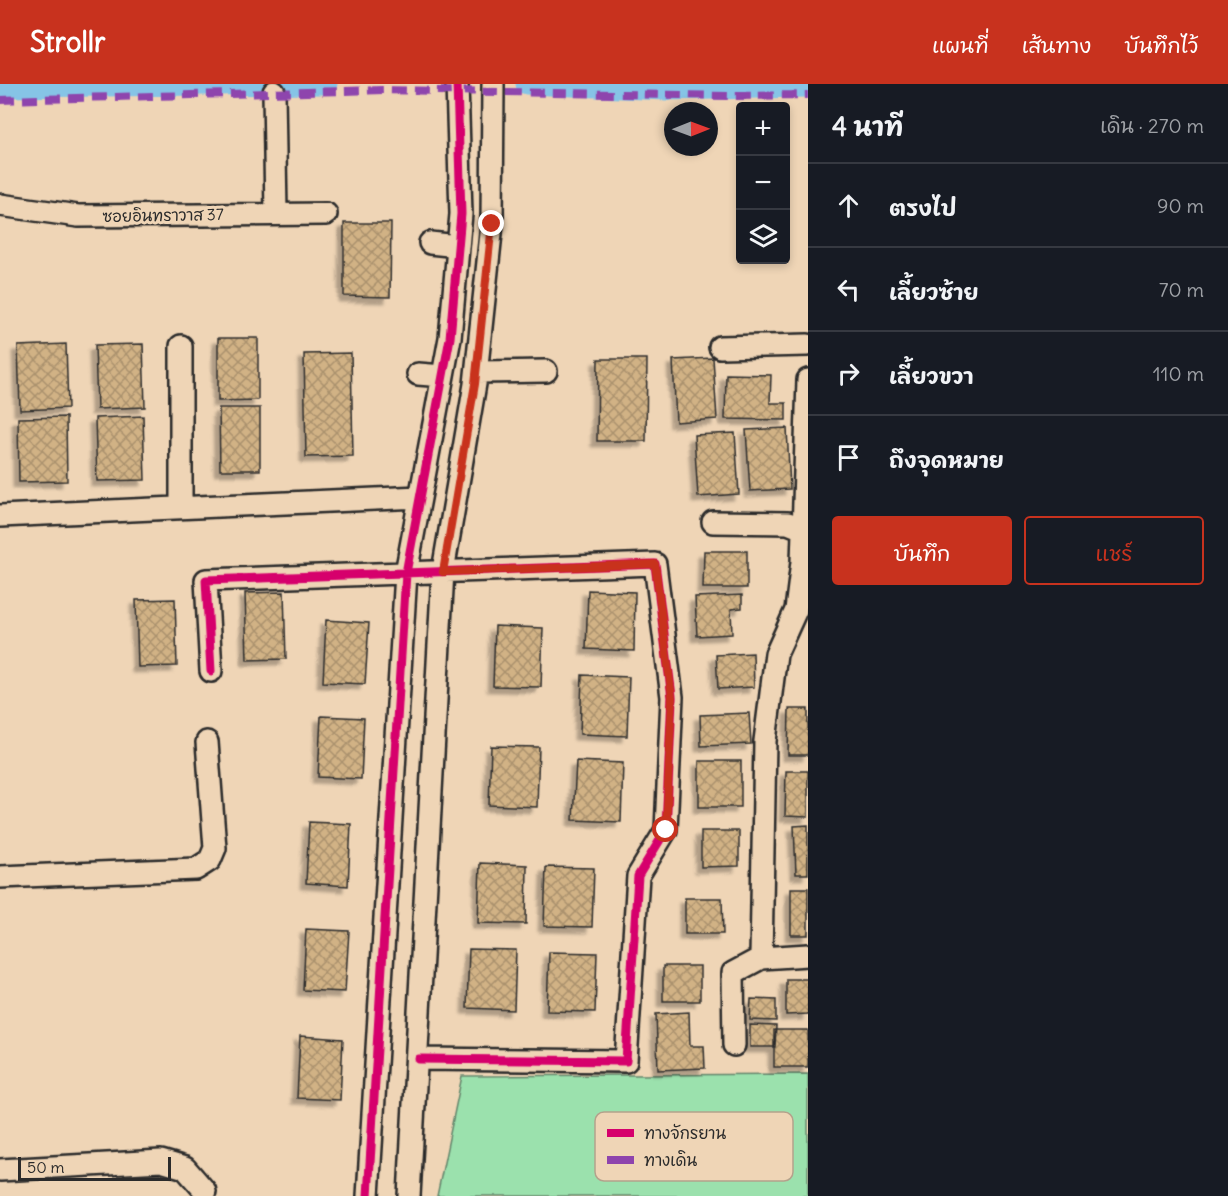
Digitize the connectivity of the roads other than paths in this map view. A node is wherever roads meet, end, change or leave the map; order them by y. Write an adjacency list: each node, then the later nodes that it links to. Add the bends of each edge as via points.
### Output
1 (457, 84): 8 (street)
2 (493, 84): 13 (street, via 492,224)
3 (274, 92): 5 (street)
4 (0, 205): 5 (street, ซอยอินทราวาส 37, via 78,216)
5 (276, 214): 6 (street, ซอยอินทราวาส 37)
6 (326, 214)
7 (430, 243): 8 (street)
8 (458, 246): 15 (street)
9 (808, 345): 11 (street)
10 (181, 346): 18 (street)
11 (720, 347)
12 (546, 371): 13 (street)
13 (477, 372): 22 (street)
14 (418, 374): 15 (street)
15 (443, 376): 17 (street)
16 (808, 380): 21 (street)
17 (420, 497): 18 (street); 23 (street)
18 (181, 506): 19 (street)
19 (0, 516)
20 (713, 522): 21 (street, via 788,523)
21 (806, 531): 28 (street, via 796,609 776,654 765,741)
22 (443, 572): 23 (street); 30 (street); 30 (street, via 655,564 672,697 666,830 638,876 626,1061)
23 (406, 573): 24 (street, via 206,580); 33 (street)
24 (211, 671)
25 (207, 742): 26 (street, via 215,848 203,865 196,869)
26 (0, 877)
27 (808, 955): 28 (street)
28 (761, 958): 29 (street, via 733,973)
29 (734, 1045)
30 (418, 1059): 34 (street)
31 (0, 1170): 32 (street, via 161,1161 185,1168)
32 (205, 1191)
33 (368, 1196)
34 (409, 1196)

